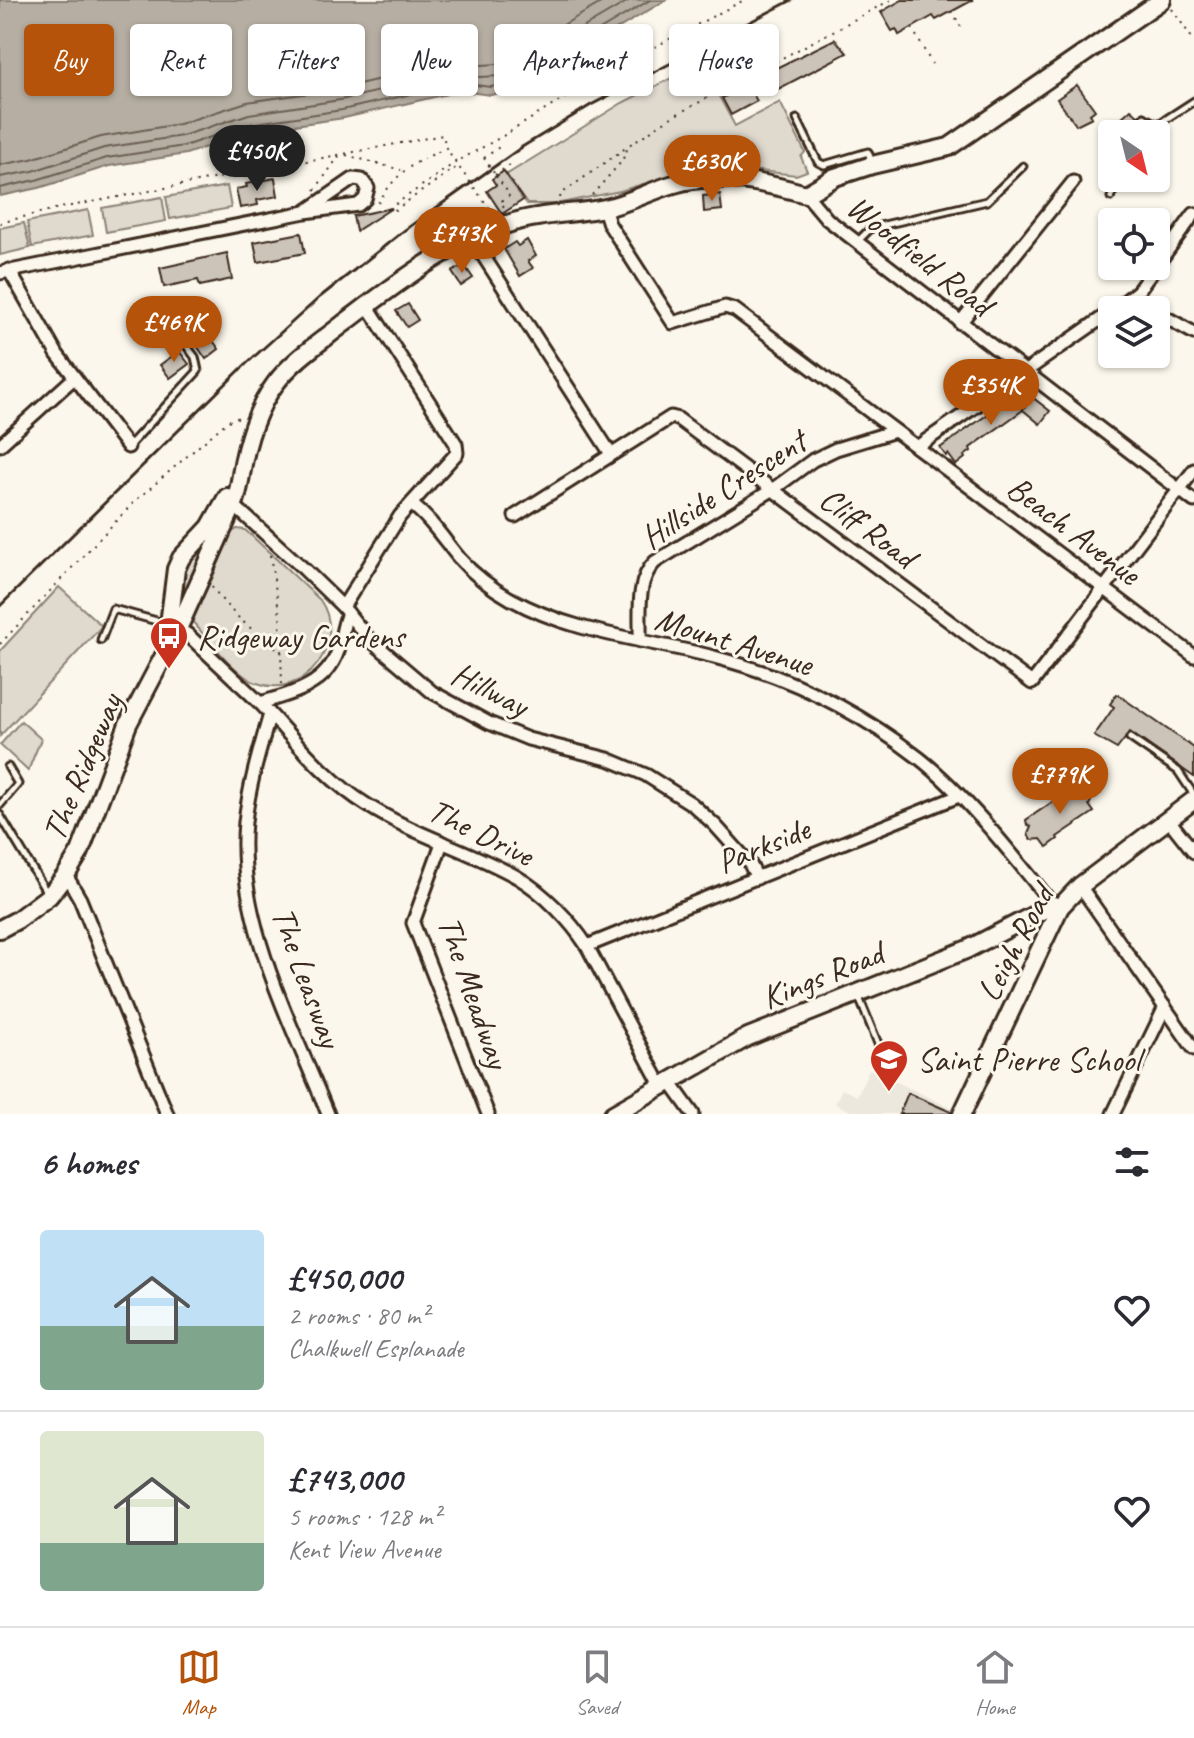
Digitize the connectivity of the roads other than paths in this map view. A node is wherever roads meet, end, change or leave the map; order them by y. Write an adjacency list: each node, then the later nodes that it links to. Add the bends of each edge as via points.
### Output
1 (1164, 0): 5 (street, via 949,147)
2 (1194, 101): 4 (lane)
3 (797, 119): 5 (lane, via 818,162 824,165 868,152)
4 (1165, 120)
5 (872, 165): 9 (street)
6 (1023, 166): 15 (lane, via 987,201 871,228)
7 (1073, 182): 21 (street)
8 (1114, 192): 10 (lane)
9 (806, 194): 11 (street, The Ridgeway, via 712,178 675,184); 15 (street, Woodfield Road)
10 (1111, 197)
11 (604, 208): 14 (street, The Ridgeway, via 513,222); 26 (street, Beach Avenue, via 673,323 730,307)
12 (305, 212): 12 (street, via 353,179 366,184 368,193 358,205); 16 (street)
13 (1194, 214): 17 (street)
14 (471, 237): 18 (street, The Ridgeway); 30 (street)
15 (857, 242): 21 (street, Woodfield Road)
16 (4, 272): 25 (street)
17 (1133, 296)
18 (367, 305): 35 (street, The Ridgeway, via 294,362 272,388 252,428 240,490); 36 (street, via 456,444 454,458)
19 (1170, 320): 22 (street)
20 (1098, 321): 24 (street)
21 (960, 323): 24 (street, Woodfield Road)
22 (1194, 333)
23 (183, 341): 28 (lane, via 198,371)
24 (1024, 372): 29 (street); 32 (street, Woodfield Road)
25 (74, 378): 27 (street); 28 (street)
26 (895, 431): 29 (street, Beach Avenue); 33 (street, Hillside Crescent, via 813,460)
27 (0, 445)
28 (128, 447)
29 (917, 447): 38 (street, Beach Avenue)
30 (611, 454): 33 (street, Cliff Road, via 671,417); 37 (street)
31 (1194, 470): 32 (street)
32 (1179, 489): 34 (street, Woodfield Road); 38 (street)
33 (772, 490): 38 (street, Cliff Road, via 1032,683); 42 (street, Hillside Crescent, via 647,569)
34 (1194, 501)
35 (230, 502): 39 (street, Hillway); 40 (street, The Ridgeway, via 204,573); 40 (street, The Ridgeway, via 176,569)
36 (411, 504): 39 (street, via 385,537); 42 (street, Mount Avenue, via 472,571 509,598 570,625)
37 (515, 516)
38 (1105, 588): 43 (street, Beach Avenue)
39 (345, 610): 44 (street, via 332,664 310,686); 56 (street, Hillway, via 414,679 452,704 528,739 630,767 665,786 715,825)
40 (174, 627): 41 (lane, via 113,609); 44 (street); 55 (street, The Ridgeway, via 128,724 88,835)
41 (101, 640)
42 (640, 641): 48 (street, Mount Avenue, via 764,672 822,697 921,759)
43 (1194, 656)
44 (260, 703): 45 (street, The Drive)
45 (270, 714): 53 (street, The Drive, via 343,789); 68 (street, The Leasway, via 244,824 247,879 259,942)
46 (1130, 738): 49 (lane, via 1178,771)
47 (8, 767): 50 (lane, via 18,784)
48 (959, 796): 56 (street, Parkside); 59 (street, Mount Avenue)
49 (1194, 797): 52 (street, Leigh Road)
50 (0, 805)
51 (0, 815): 58 (lane)
52 (1168, 819): 54 (street); 57 (street, Leigh Road)
53 (442, 843): 61 (street, The Drive, via 518,877); 69 (street, The Meadway, via 413,923)
54 (1194, 852)
55 (66, 875): 58 (street, The Ridgeway); 67 (street)
56 (757, 878): 61 (street, Parkside)
57 (1080, 886): 59 (street, Leigh Road); 63 (street)
58 (49, 896): 60 (street, The Ridgeway)
59 (1057, 906): 62 (street, Kings Road, via 968,949); 72 (street, Leigh Road)
60 (0, 929)
61 (587, 946): 66 (street, The Drive)
62 (857, 992): 64 (lane); 66 (street, Kings Road, via 735,1043)
63 (1165, 1007): 65 (street); 73 (street)
64 (879, 1046)
65 (1194, 1049)
66 (666, 1085): 70 (street, Kings Road); 71 (street, The Drive)
67 (167, 1114)
68 (328, 1114)
69 (488, 1114)
70 (613, 1114)
71 (693, 1114)
72 (962, 1114)
73 (1113, 1114)

